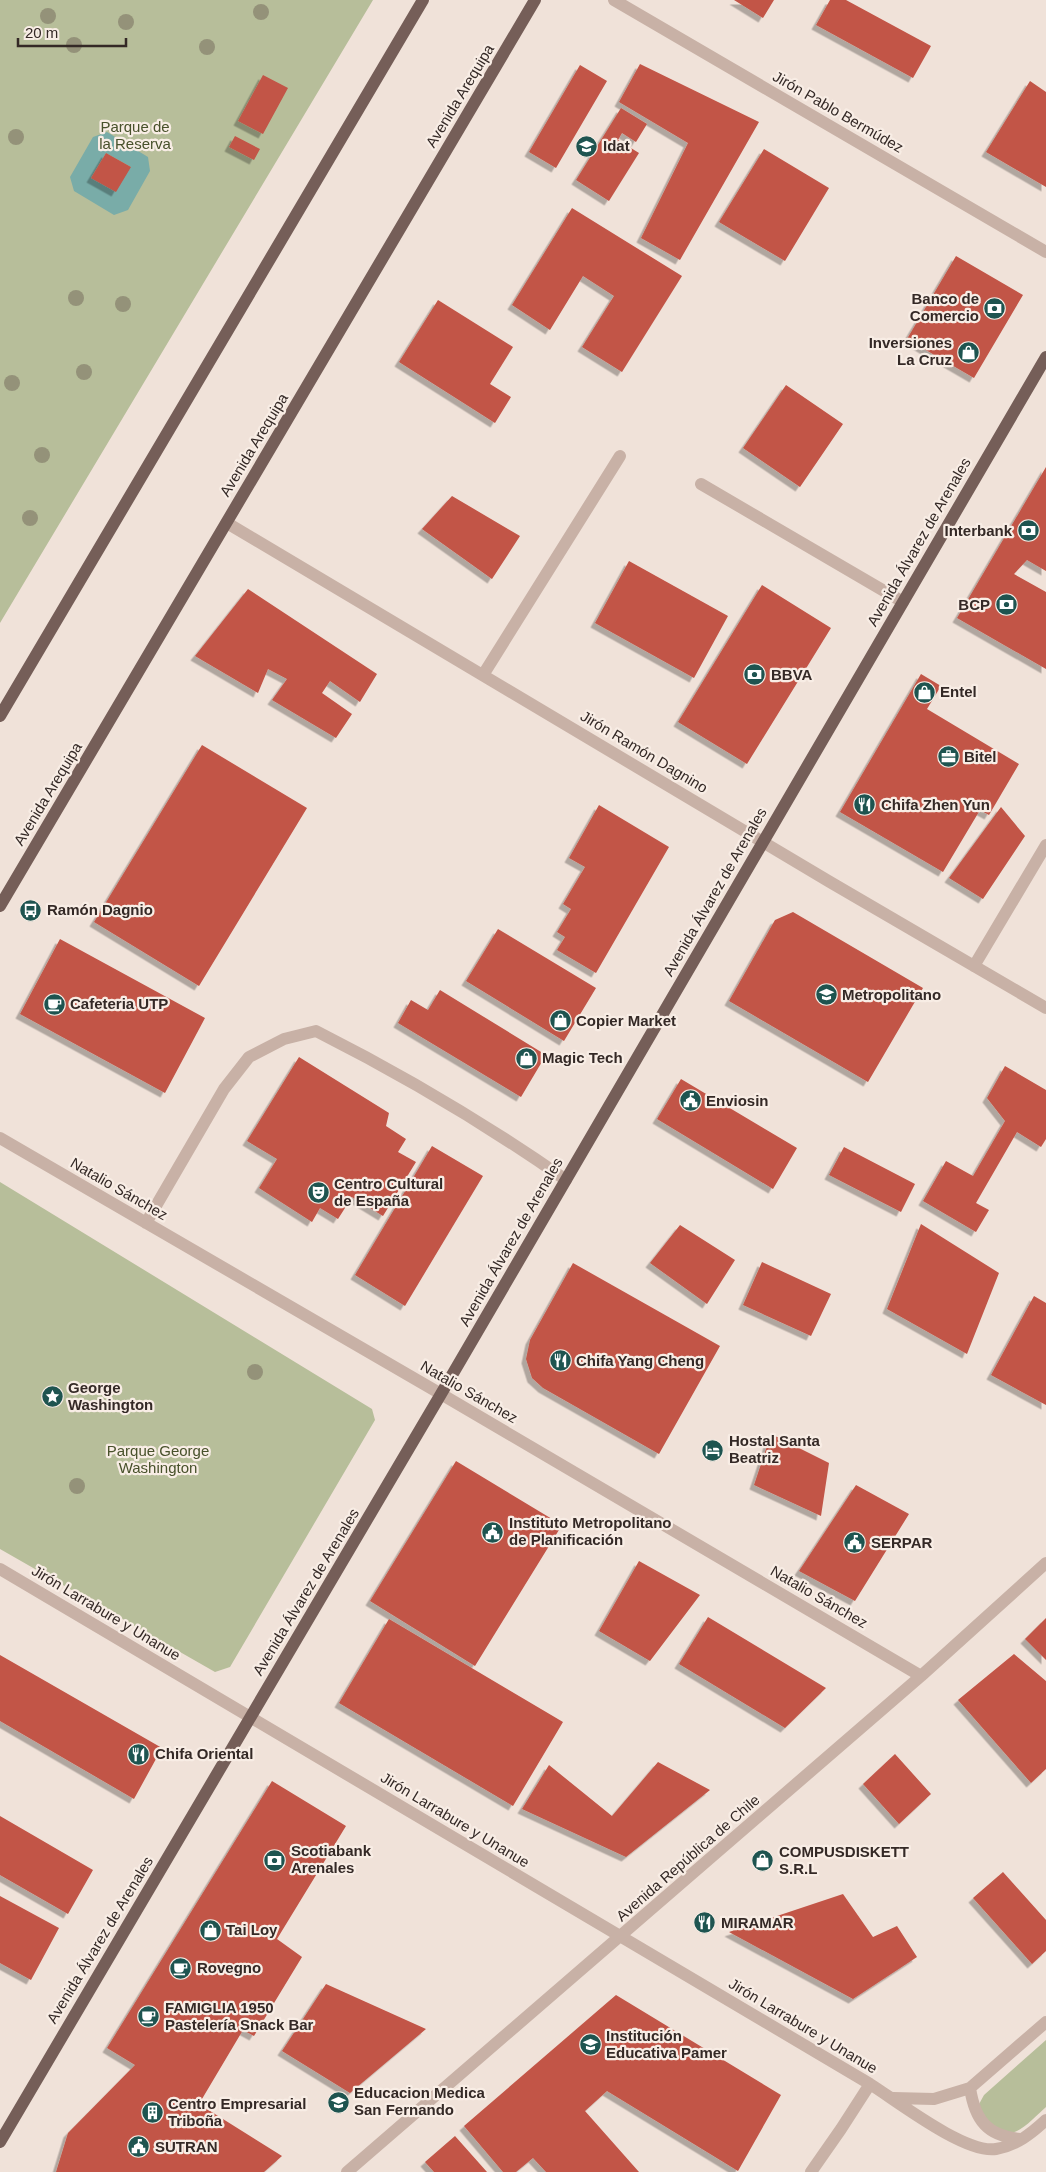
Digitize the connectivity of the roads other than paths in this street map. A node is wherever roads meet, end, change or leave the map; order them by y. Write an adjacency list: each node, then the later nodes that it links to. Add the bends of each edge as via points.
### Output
1 (423, 0): 11 (main road)
2 (535, 0): 8 (main road, Avenida Arequipa)
3 (614, 0): 4 (street, Jirón Pablo Bermúdez)
4 (1046, 252)
5 (1046, 357): 9 (main road, Avenida Álvarez de Arenales)
6 (620, 456): 10 (street)
7 (701, 484): 9 (street)
8 (227, 522): 10 (street, Jirón Ramón Dagnino); 14 (main road, Avenida Arequipa)
9 (903, 602): 12 (main road, Avenida Álvarez de Arenales)
10 (483, 676): 12 (street, Jirón Ramón Dagnino)
11 (0, 716)
12 (763, 842): 15 (street, Jirón Ramón Dagnino); 18 (main road, Avenida Álvarez de Arenales)
13 (1046, 845): 15 (street)
14 (0, 906)
15 (974, 966): 16 (street, Jirón Ramón Dagnino)
16 (1046, 1008)
17 (0, 1138): 19 (street, Natalio Sánchez)
18 (566, 1180): 19 (street, via 511,1141 316,1031 284,1039 249,1057 219,1096); 20 (main road, Avenida Álvarez de Arenales)
19 (146, 1223): 20 (street, Natalio Sánchez)
20 (442, 1394): 23 (street, Natalio Sánchez); 24 (main road, Avenida Álvarez de Arenales)
21 (1046, 1563): 23 (street, Avenida República de Chile)
22 (0, 1569): 24 (street, Jirón Larrabure y Unanue)
23 (921, 1676): 25 (street, Avenida República de Chile)
24 (251, 1718): 25 (street, Jirón Larrabure y Unanue); 32 (main road, Avenida Álvarez de Arenales)
25 (621, 1937): 27 (street, Jirón Larrabure y Unanue); 33 (street, Avenida República de Chile)
26 (1046, 2022): 28 (street)
27 (870, 2084): 29 (street, Jirón Larrabure y Unanue); 34 (street)
28 (970, 2088): 29 (street, via 934,2099); 31 (street, via 972,2105 979,2120 991,2131 1007,2138)
29 (892, 2098): 31 (street, Jirón Larrabure y Unanue, via 972,2146 995,2149)
30 (1046, 2120): 31 (street, Jirón Larrabure y Unanue)
31 (1023, 2139)
32 (0, 2142)
33 (347, 2172)
34 (810, 2172)

